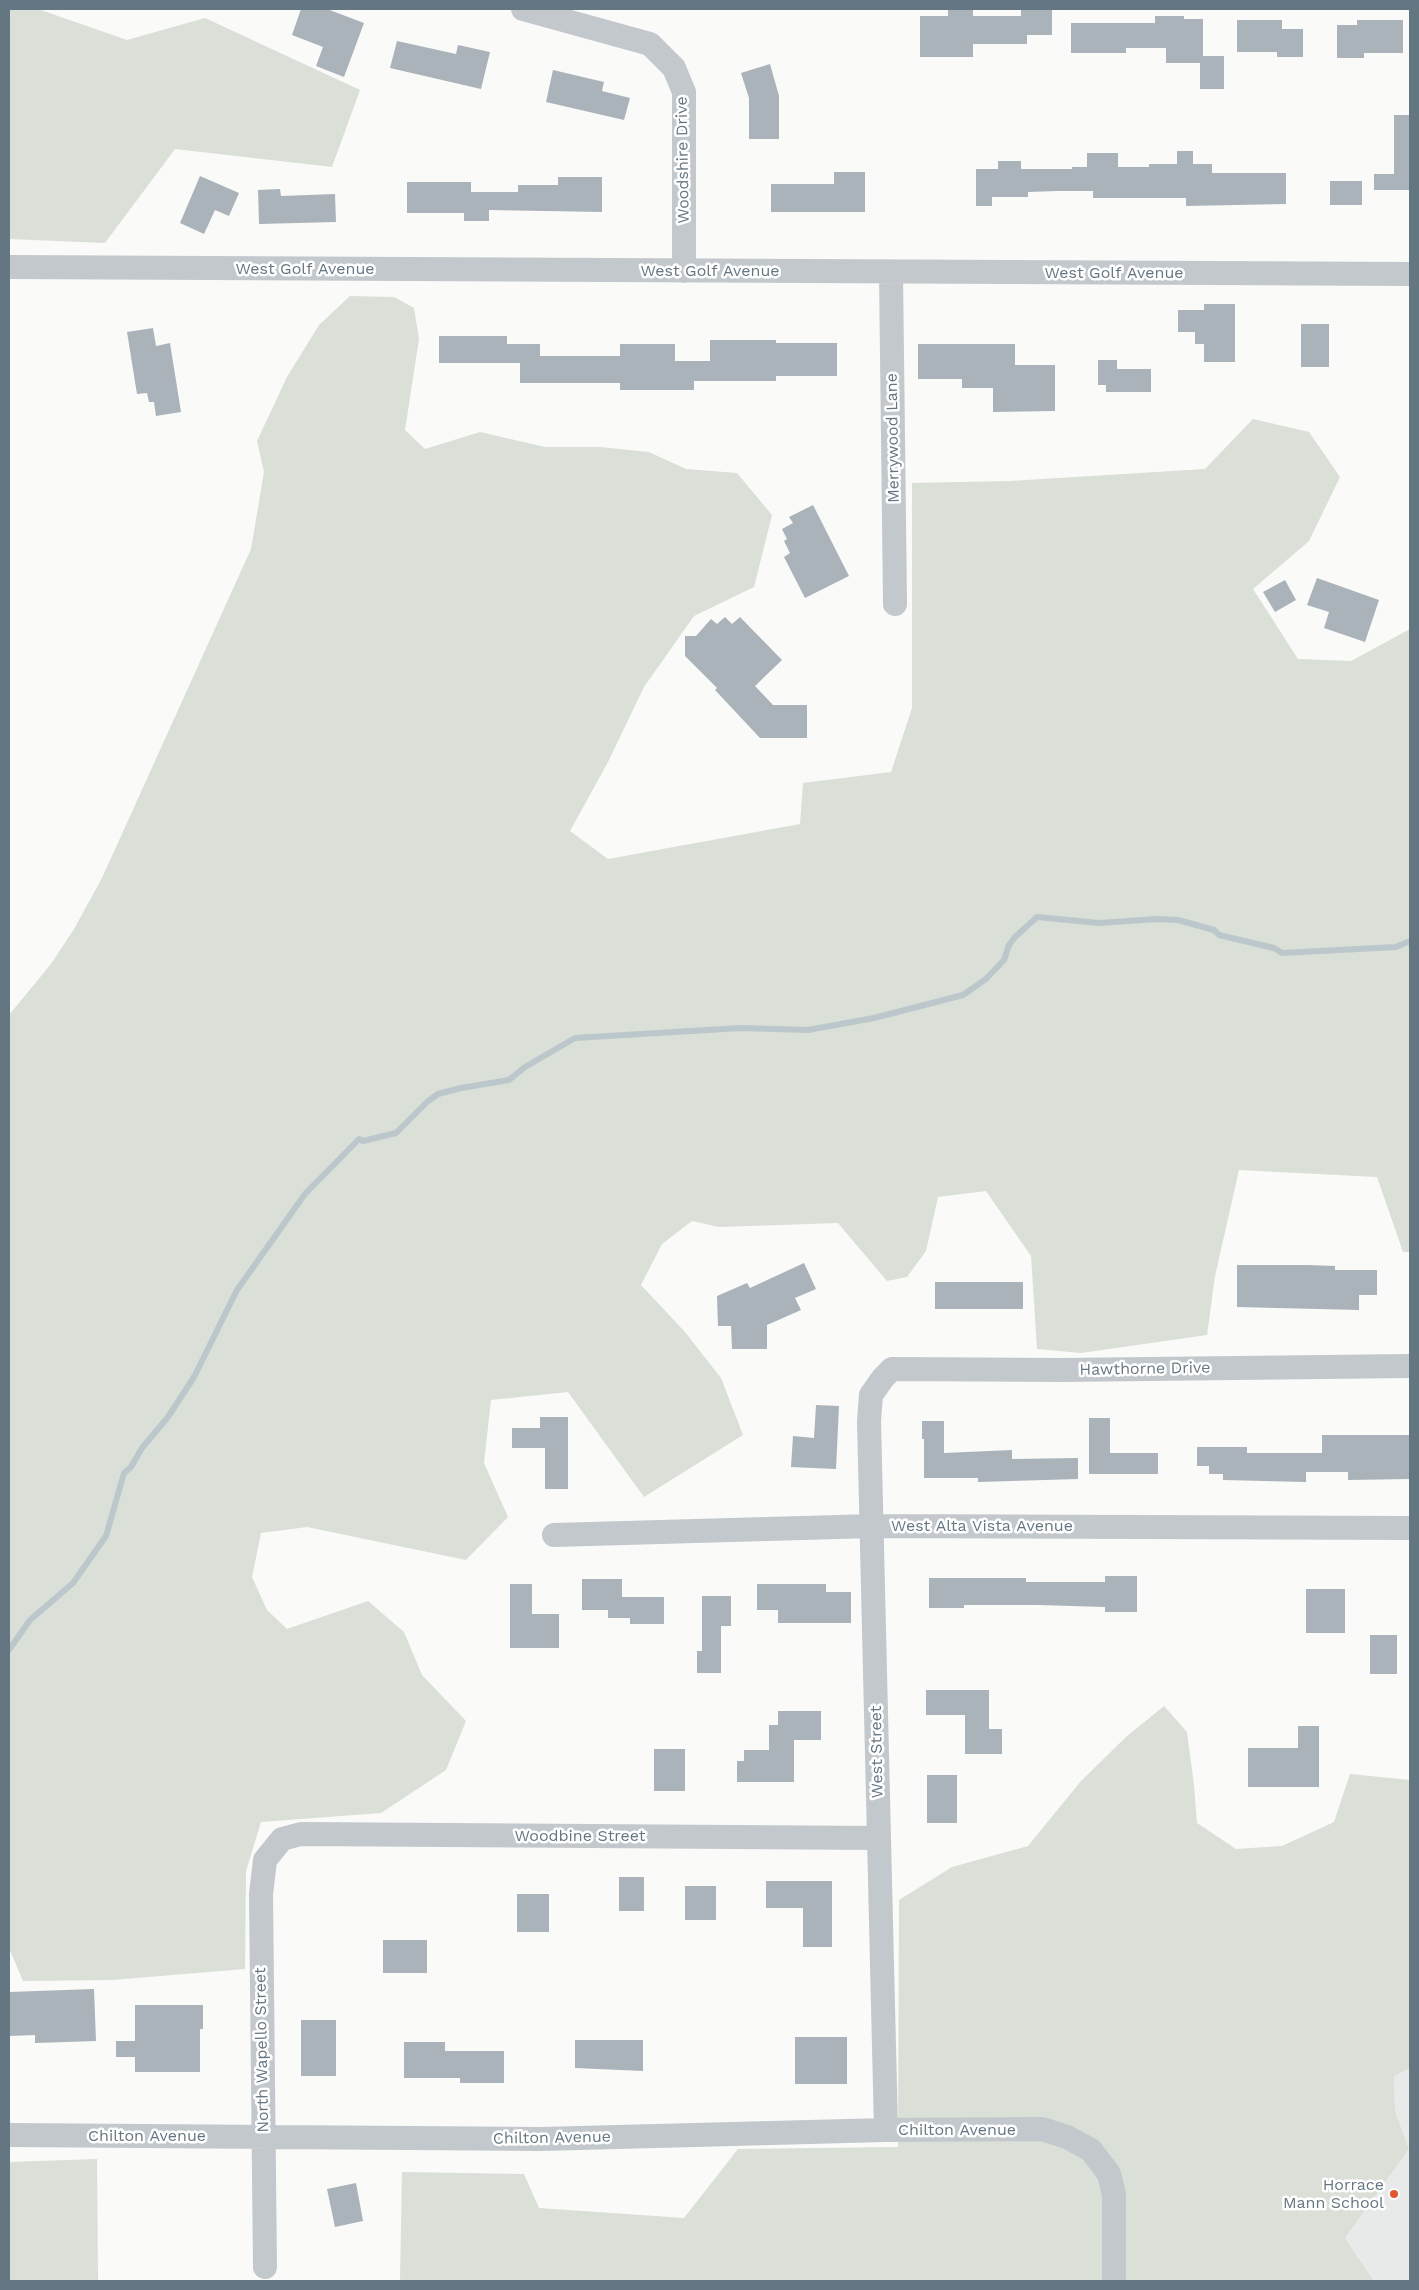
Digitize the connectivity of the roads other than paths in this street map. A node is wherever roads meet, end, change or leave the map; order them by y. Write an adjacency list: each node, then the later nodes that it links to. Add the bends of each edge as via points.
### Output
1 (523, 9): 3 (street, Woodshire Drive, via 650,44 674,68 684,92)
2 (9, 267): 3 (street, West Golf Avenue)
3 (684, 271): 4 (street, West Golf Avenue)
4 (891, 272): 5 (street, West Golf Avenue); 6 (street, Merrywood Lane)
5 (1410, 274)
6 (895, 604)
7 (1410, 1366): 8 (street, Hawthorne Drive, via 892,1369)
8 (883, 1378): 9 (street, West Street, via 872,1394 869,1421)
9 (872, 1526): 10 (street, West Alta Vista Avenue); 11 (street, West Alta Vista Avenue); 12 (street, West Street)
10 (1410, 1528)
11 (554, 1534)
12 (879, 1838): 13 (street, Woodbine Street, via 301,1834); 14 (street, West Street)
13 (282, 1839): 16 (street, North Wapello Street, via 265,1860 260,1894)
14 (886, 2130): 16 (street, Chilton Avenue, via 541,2139); 18 (street, Chilton Avenue, via 1042,2129 1091,2150 1109,2174 1114,2194)
15 (9, 2135): 16 (street, Chilton Avenue)
16 (263, 2137): 17 (street, North Wapello Street)
17 (264, 2267)
18 (1114, 2281)

